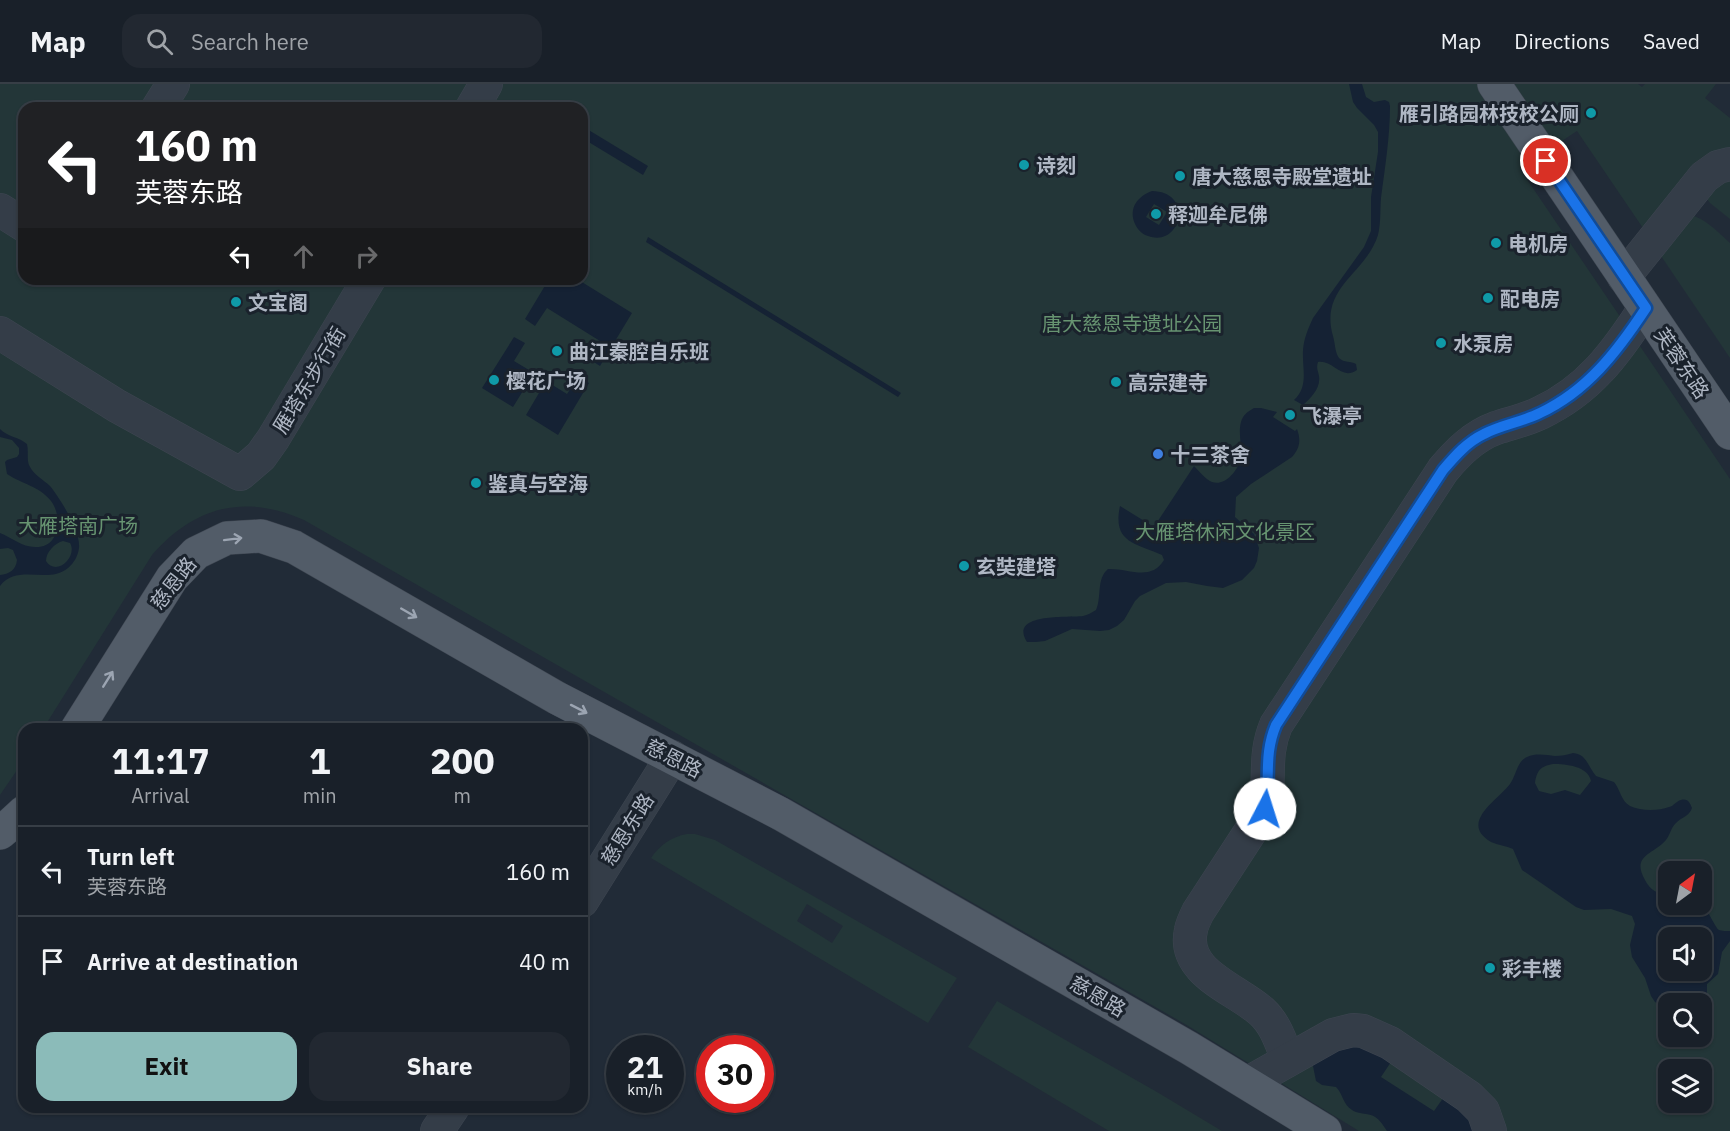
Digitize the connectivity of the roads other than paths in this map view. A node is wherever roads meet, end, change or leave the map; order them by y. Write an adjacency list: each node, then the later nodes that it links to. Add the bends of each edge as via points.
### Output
1 (173, 84): 4 (street)
2 (486, 84): 5 (street)
3 (1494, 84): 9 (main road, 芙蓉东路)
4 (162, 102)
5 (476, 102)
6 (1730, 164): 9 (street, via 1704,177)
7 (0, 210): 8 (street)
8 (18, 221)
9 (1624, 277): 11 (main road, 芙蓉东路)
10 (365, 285): 12 (street, 雁塔东步行街, via 273,439 240,474 117,406)
11 (1646, 308): 13 (main road, 芙蓉东路); 19 (street, via 1610,359 1578,390 1540,413 1483,434 1453,458 1276,725 1268,751 1265,809 1198,912 1190,939 1198,964 1270,1021)
12 (0, 333)
13 (1730, 433)
14 (81, 723): 15 (main road, 慈恩路, one-way to 15, via 172,578 196,553 227,538 261,537 294,548 557,698)
15 (672, 757): 18 (street, 慈恩东路); 20 (main road, 慈恩路, via 781,813)
16 (18, 818): 17 (main road)
17 (0, 833)
18 (588, 891)
19 (1287, 1060): 20 (street); 24 (street, via 1333,1035 1353,1030 1371,1034 1469,1097 1483,1111)
20 (1248, 1083): 23 (main road, 慈恩路)
21 (449, 1113): 22 (street)
22 (437, 1131)
23 (1325, 1131)
24 (1490, 1131)

